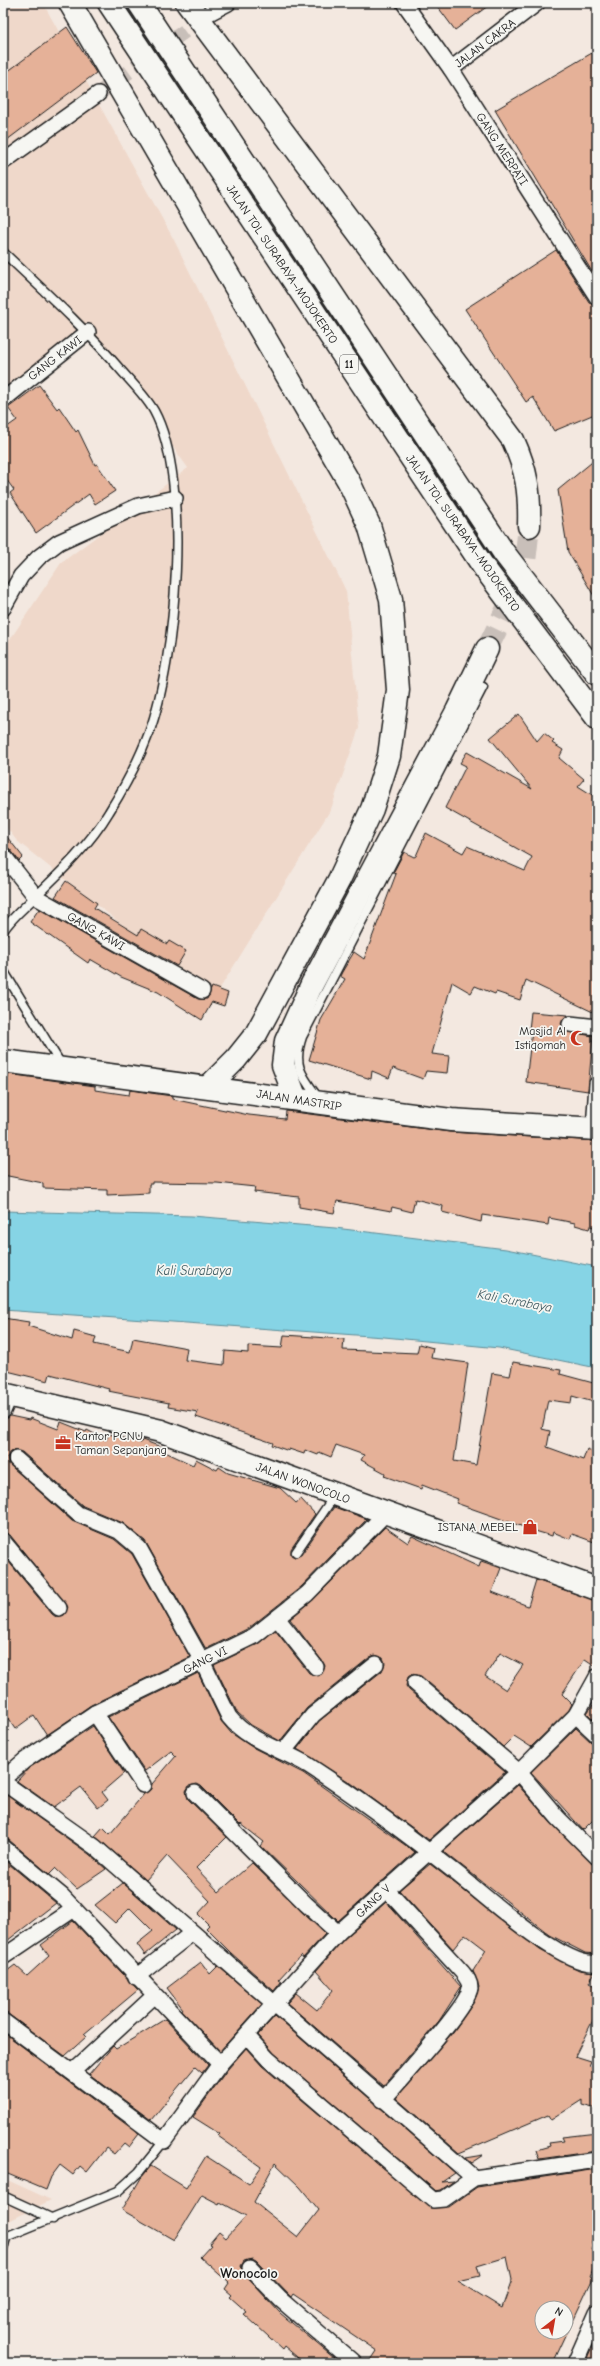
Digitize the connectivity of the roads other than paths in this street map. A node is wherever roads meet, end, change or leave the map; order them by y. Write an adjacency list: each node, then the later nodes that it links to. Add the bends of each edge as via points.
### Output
1 (70, 3): 33 (main road, via 349,482 369,525 391,599 398,690 389,756 372,809 339,880 256,1034)
2 (109, 3): 22 (main road, JALAN TOL SURABAYA–MOJOKERTO / 11, via 485,569)
3 (139, 3): 20 (main road, JALAN TOL SURABAYA–MOJOKERTO / 11, via 504,553)
4 (187, 3): 17 (main road, via 513,440 524,466 530,495)
5 (228, 3): 8 (street)
6 (404, 3): 9 (street, GANG MERPATI)
7 (537, 3): 9 (street, JALAN CAKRA)
8 (209, 13)
9 (451, 69): 13 (street, GANG MERPATI)
10 (98, 94): 11 (street)
11 (3, 162)
12 (3, 252): 14 (lane)
13 (597, 297)
14 (88, 332): 15 (street, GANG KAWI); 16 (lane, via 144,396 153,410 166,440)
15 (3, 400)
16 (175, 498): 18 (street, via 138,506 59,542 39,557 21,576); 24 (lane, via 176,541 169,641 161,689 148,734 109,813 87,842)
17 (529, 526)
18 (3, 608)
19 (487, 649): 34 (main road, via 457,711 312,984 286,1041 284,1065)
20 (597, 674)
21 (483, 687): 35 (lane, via 302,1037 296,1053 300,1072)
22 (597, 718)
23 (3, 855): 24 (street, GANG KAWI)
24 (36, 897): 25 (lane, via 13,917); 27 (street, GANG KAWI)
25 (3, 931)
26 (3, 970): 31 (lane)
27 (202, 991)
28 (570, 1024): 29 (street)
29 (597, 1027)
30 (3, 1060): 31 (main road, JALAN MASTRIP)
31 (63, 1068): 33 (main road, JALAN MASTRIP)
32 (597, 1084): 36 (street)
33 (208, 1087): 34 (main road, JALAN MASTRIP)
34 (296, 1099): 35 (main road, JALAN MASTRIP)
35 (323, 1104): 36 (main road, JALAN MASTRIP, via 451,1120)
36 (596, 1129)
37 (5, 1400): 39 (main road, JALAN WONOCOLO, via 161,1431)
38 (16, 1459): 46 (street, via 78,1514 118,1531 139,1548)
39 (336, 1495): 40 (main road, JALAN WONOCOLO); 42 (lane)
40 (386, 1513): 43 (main road, JALAN WONOCOLO); 45 (street, GANG VI, via 307,1594)
41 (3, 1541): 44 (street)
42 (296, 1552)
43 (597, 1589)
44 (59, 1608)
45 (277, 1618): 46 (street, GANG VI, via 254,1636); 48 (street)
46 (202, 1661): 51 (street, GANG VI); 54 (street, via 229,1717 235,1724)
47 (376, 1664): 54 (street, via 312,1715)
48 (316, 1667)
49 (597, 1677): 52 (street, GANG V)
50 (415, 1683): 55 (street)
51 (95, 1713): 56 (street, GANG VI, via 24,1761); 57 (street)
52 (576, 1715): 53 (street); 55 (street, GANG V)
53 (597, 1735)
54 (283, 1752): 60 (street, via 322,1774)
55 (519, 1772): 60 (street, GANG V); 61 (street, via 558,1818)
56 (3, 1780): 64 (street, via 95,1847)
57 (143, 1785)
58 (195, 1793): 65 (street)
59 (3, 1847): 63 (street, via 37,1873)
60 (428, 1851): 62 (street, GANG V); 67 (street, via 547,1945 577,1961)
61 (597, 1857)
62 (386, 1889): 65 (street, GANG V); 75 (street, via 462,1972 470,1982 470,1989 435,2040)
63 (74, 1909): 66 (street); 68 (street)
64 (192, 1933): 68 (street); 70 (street)
65 (338, 1933): 70 (street, GANG V)
66 (3, 1957)
67 (597, 1964)
68 (136, 1977): 69 (street)
69 (154, 1996): 73 (street); 74 (street)
70 (273, 2005): 72 (street, GANG V); 75 (street)
71 (3, 2021): 74 (street)
72 (246, 2036): 73 (street, GANG V); 78 (street, via 268,2059 433,2200 444,2199)
73 (220, 2064): 76 (street, GANG V)
74 (72, 2072): 76 (street)
75 (383, 2100): 78 (street)
76 (164, 2141): 80 (lane, via 125,2186)
77 (597, 2160): 78 (street)
78 (474, 2178)
79 (3, 2196): 80 (lane)
80 (53, 2219): 81 (lane)
81 (4, 2238): 82 (lane)
82 (3, 2249)
83 (250, 2268): 85 (street, via 281,2300)
84 (597, 2313): 86 (street)
85 (354, 2363)
86 (575, 2363)

